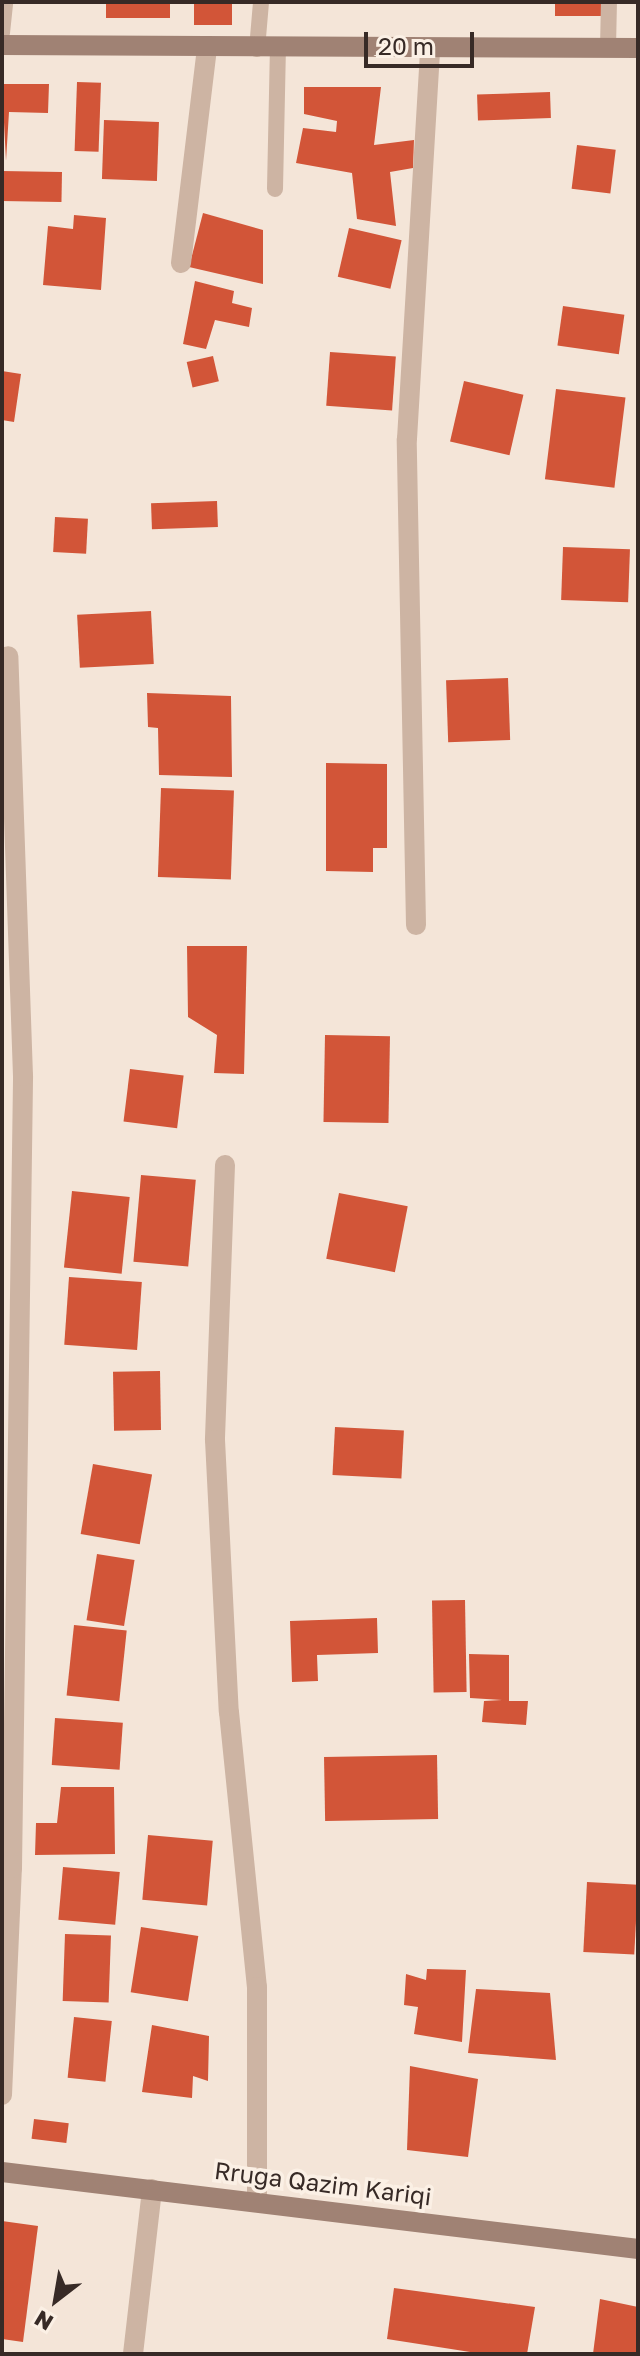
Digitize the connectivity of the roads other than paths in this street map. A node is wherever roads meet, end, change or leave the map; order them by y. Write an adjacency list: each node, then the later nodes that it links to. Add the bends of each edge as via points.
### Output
1 (5, 2): 4 (lane)
2 (261, 2): 10 (lane)
3 (609, 2): 8 (lane)
4 (2, 33)
5 (2, 45): 6 (main road)
6 (207, 48): 10 (main road); 13 (street)
7 (430, 48): 8 (main road); 11 (main road); 15 (street, via 407,439)
8 (608, 48): 9 (main road)
9 (638, 48)
10 (257, 49): 11 (main road)
11 (278, 50): 12 (lane)
12 (275, 189)
13 (181, 263)
14 (8, 656): 17 (street, via 23,1076 12,1852)
15 (416, 925)
16 (225, 1165): 20 (street, via 215,1440 229,1712 257,1987)
17 (2, 2095)
18 (2, 2172): 19 (main road, Rruga Qazim Kariqi)
19 (152, 2189): 20 (main road, Rruga Qazim Kariqi); 22 (street)
20 (257, 2201): 21 (main road, Rruga Qazim Kariqi)
21 (638, 2249)
22 (133, 2354)

